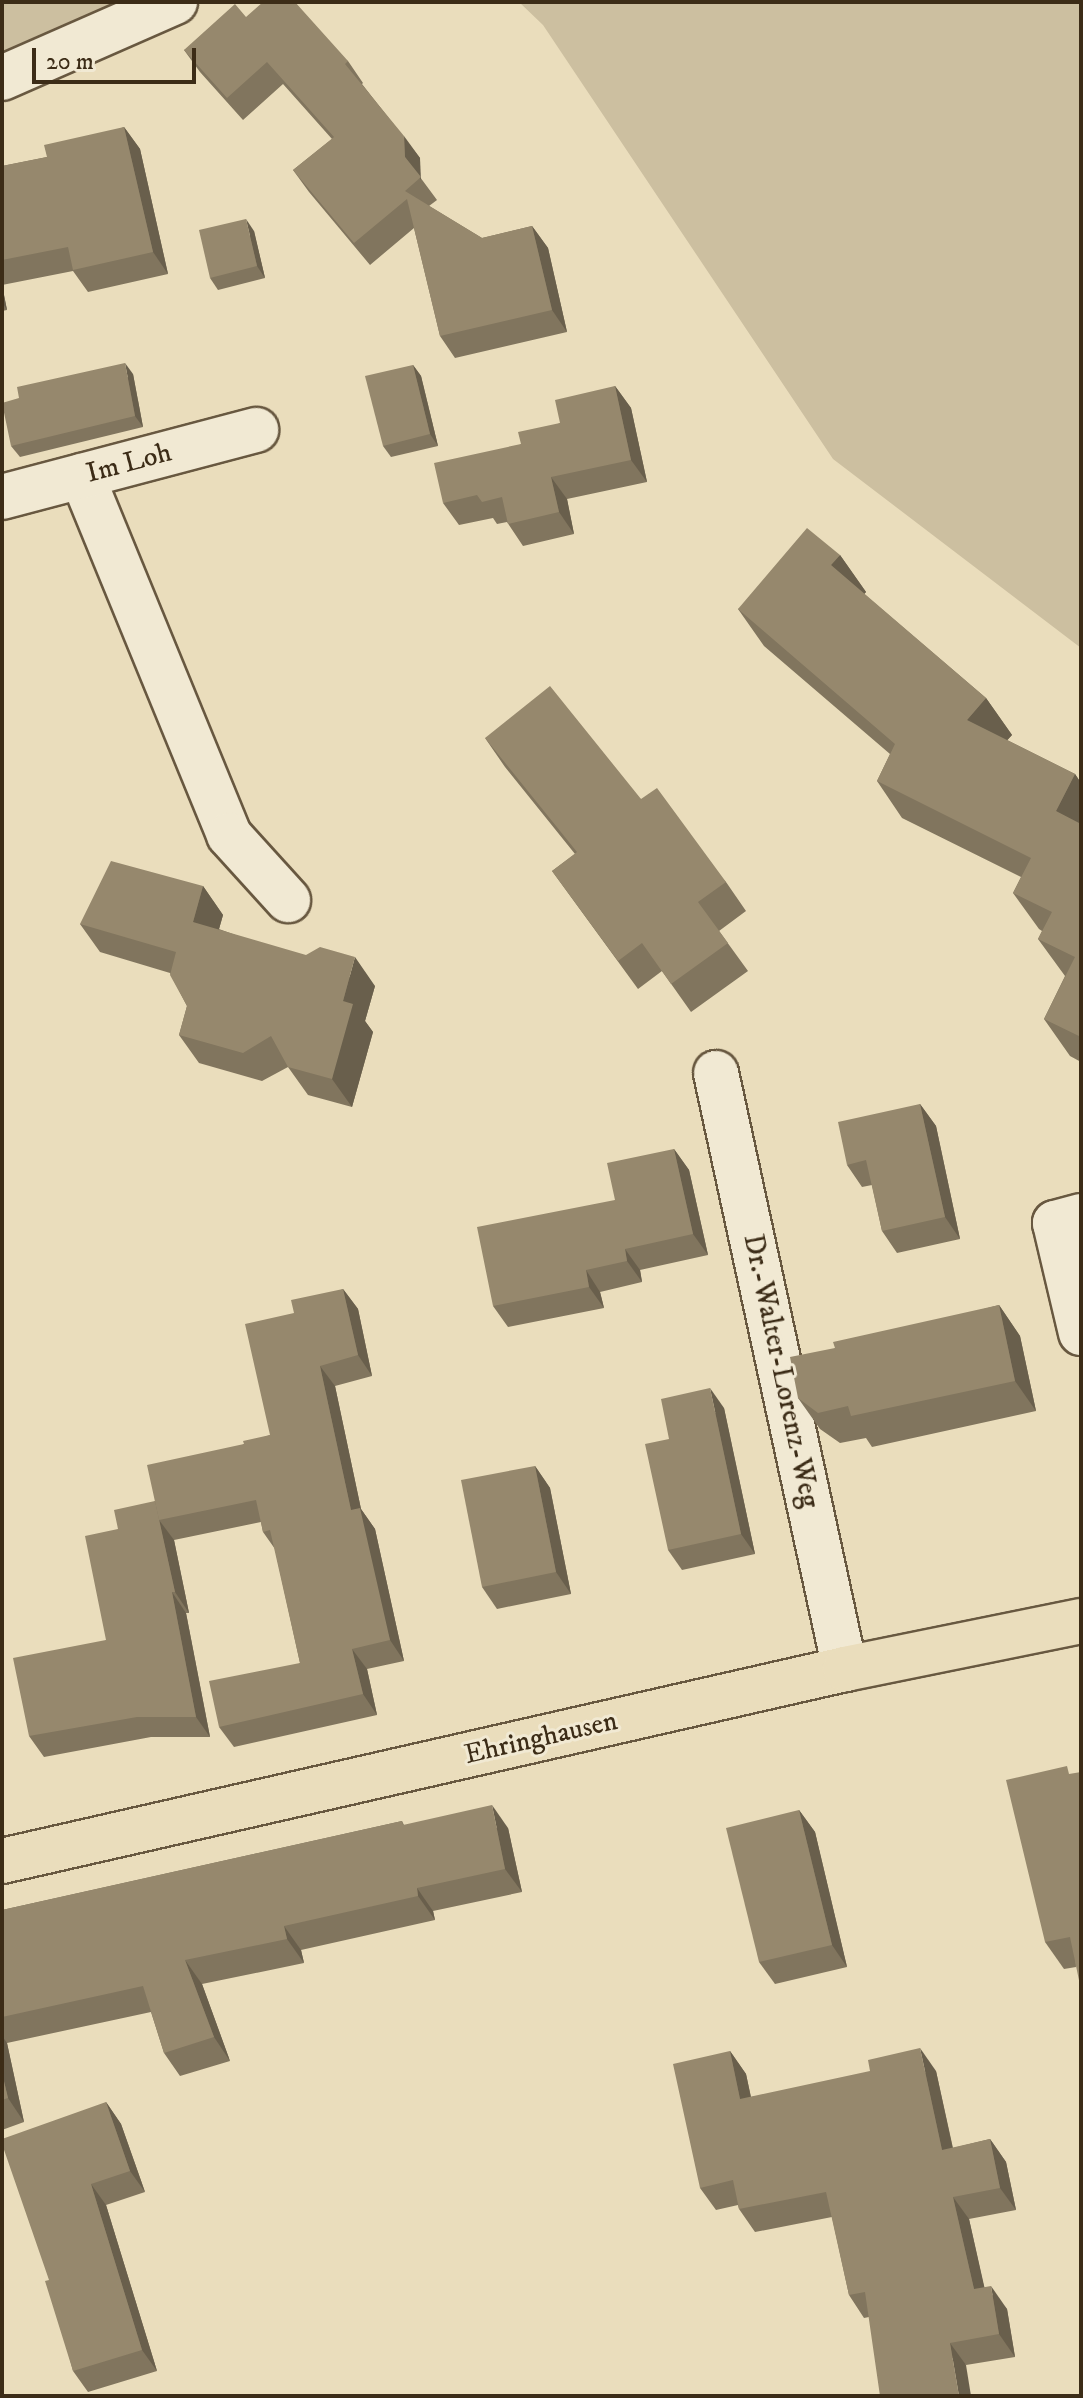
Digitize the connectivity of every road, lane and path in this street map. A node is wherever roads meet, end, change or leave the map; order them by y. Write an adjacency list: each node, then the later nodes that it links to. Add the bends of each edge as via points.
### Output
1 (175, 2): 2 (street)
2 (2, 78)
3 (256, 430): 4 (street, Im Loh)
4 (82, 476): 5 (street, Im Loh); 6 (street, via 229,835)
5 (2, 497)
6 (288, 900)
7 (716, 1073): 11 (street, Dr.-Walter-Lorenz-Weg)
8 (1081, 1216): 9 (street, via 1055,1223)
9 (1081, 1333)
10 (1081, 1621): 11 (main road, Ehringhausen)
11 (845, 1669): 12 (main road, Ehringhausen)
12 (2, 1861)

